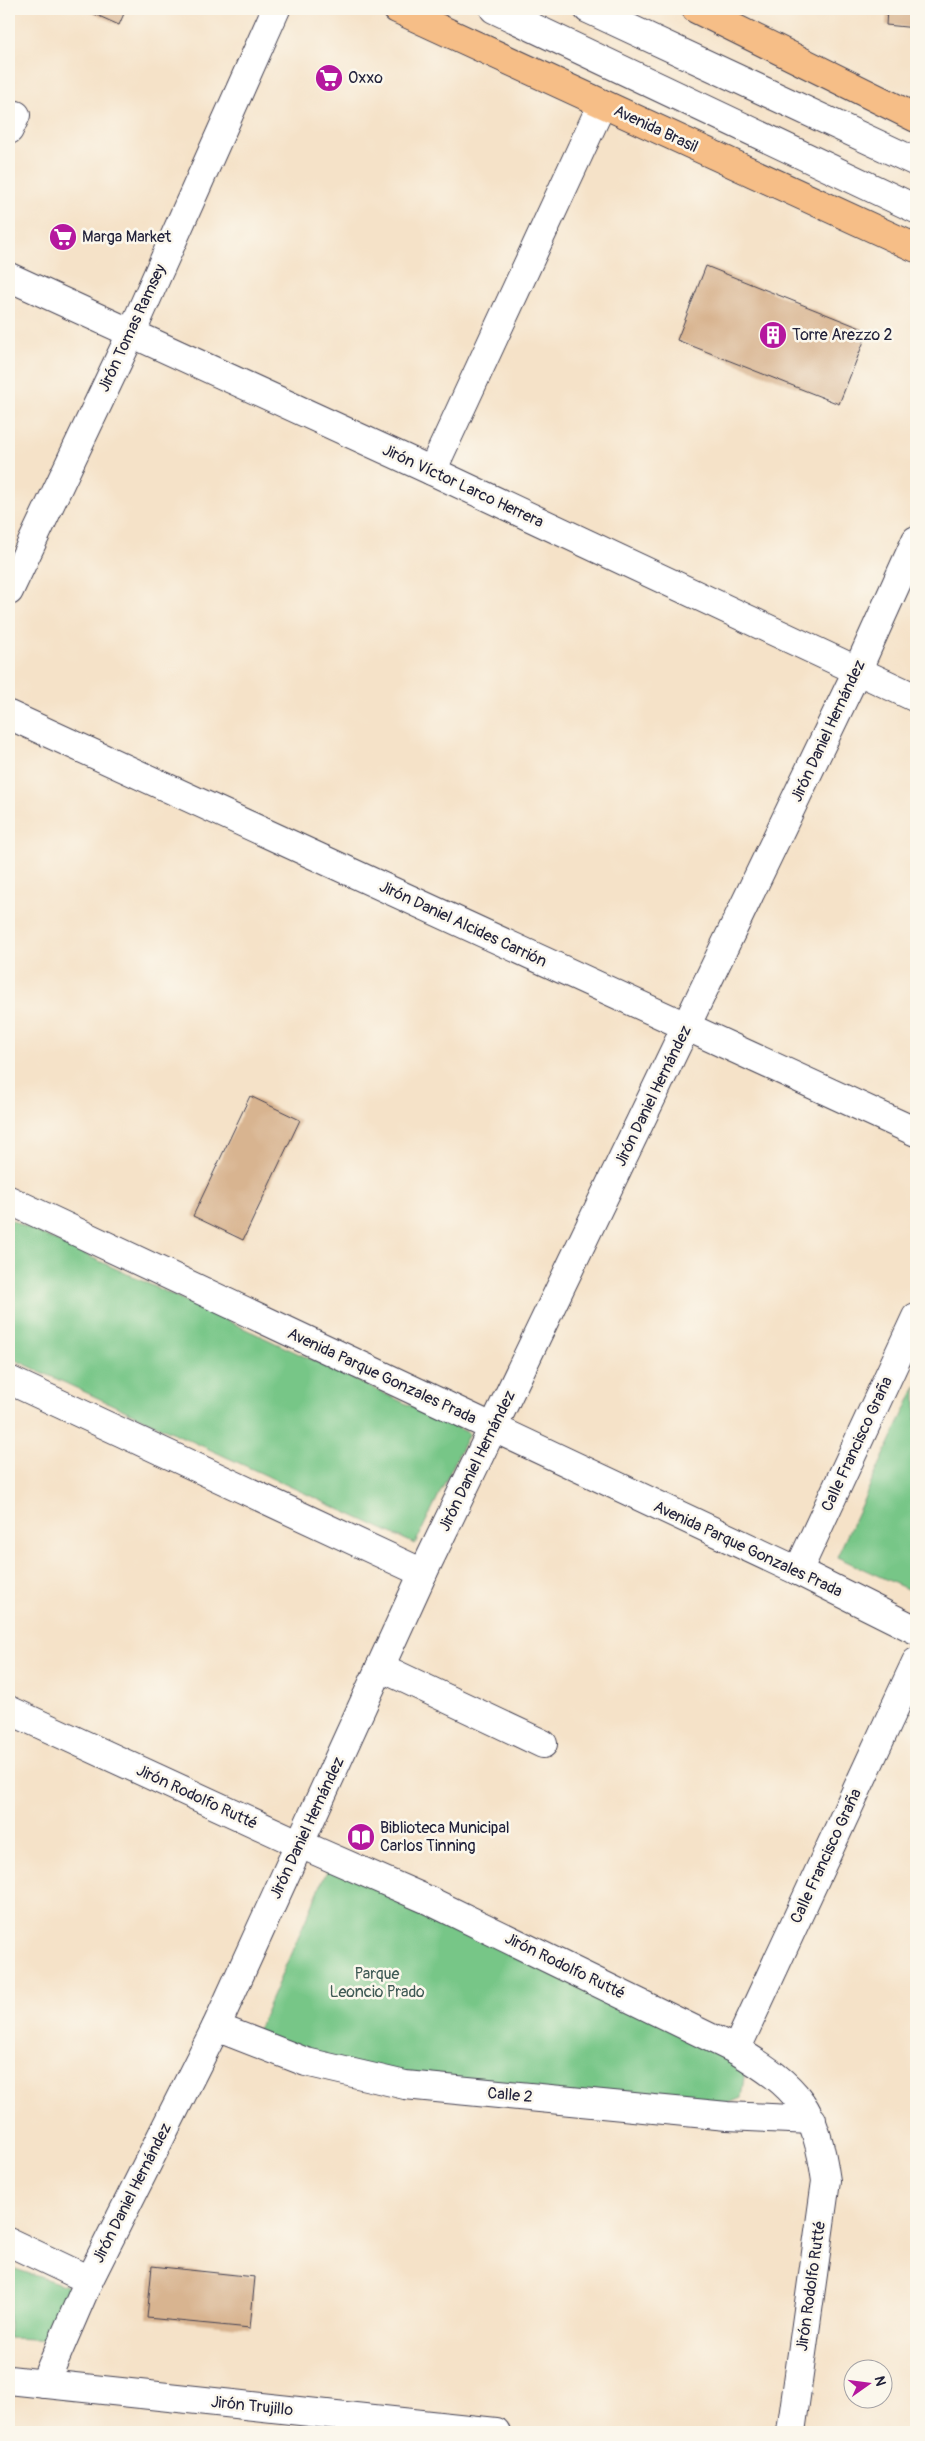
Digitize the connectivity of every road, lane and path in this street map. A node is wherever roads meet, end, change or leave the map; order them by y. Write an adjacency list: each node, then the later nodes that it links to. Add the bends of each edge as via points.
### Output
1 (276, 9): 12 (street, Jirón Tomas Ramsey)
2 (397, 9): 6 (main road, Avenida Brasil)
3 (494, 9): 9 (street)
4 (588, 9): 8 (street)
5 (696, 9): 7 (main road)
6 (602, 104): 10 (main road, Avenida Brasil); 13 (street)
7 (910, 117)
8 (916, 162)
9 (916, 209)
10 (916, 248)
11 (9, 277): 12 (street, Jirón Víctor Larco Herrera)
12 (131, 334): 13 (street, Jirón Víctor Larco Herrera); 15 (street, Jirón Tomas Ramsey)
13 (432, 471): 16 (street, Jirón Víctor Larco Herrera)
14 (916, 540): 16 (street, Jirón Daniel Hernández)
15 (9, 591)
16 (857, 671): 17 (street, Jirón Víctor Larco Herrera); 19 (street, Jirón Daniel Hernández)
17 (916, 698)
18 (9, 715): 19 (street, Jirón Daniel Alcides Carrión)
19 (687, 1026): 20 (street, Jirón Daniel Alcides Carrión); 24 (street, Jirón Daniel Hernández)
20 (916, 1132)
21 (9, 1200): 24 (street, Avenida Parque Gonzales Prada)
22 (916, 1317): 25 (street, Calle Francisco Graña)
23 (9, 1380): 26 (street)
24 (493, 1429): 25 (street, Avenida Parque Gonzales Prada); 26 (street, Jirón Daniel Hernández)
25 (798, 1571): 27 (street, Avenida Parque Gonzales Prada)
26 (423, 1573): 29 (street, Jirón Daniel Hernández)
27 (916, 1630)
28 (916, 1662): 34 (street, Calle Francisco Graña)
29 (380, 1667): 31 (street); 32 (street, Jirón Daniel Hernández)
30 (9, 1710): 32 (street, Jirón Rodolfo Rutté)
31 (543, 1744)
32 (300, 1844): 33 (street, Jirón Daniel Hernández); 34 (street, Jirón Rodolfo Rutté, via 428,1900)
33 (216, 2027): 35 (street, Calle 2, via 306,2062 405,2085 728,2116); 37 (street, Jirón Daniel Hernández)
34 (736, 2050): 35 (street, Jirón Rodolfo Rutté, via 764,2067 794,2092)
35 (812, 2120): 41 (street, Jirón Rodolfo Rutté, via 821,2146 826,2180)
36 (9, 2242): 37 (street)
37 (89, 2280): 39 (street, Jirón Daniel Hernández)
38 (9, 2380): 39 (street, Jirón Trujillo)
39 (44, 2384): 40 (street, Jirón Trujillo)
40 (488, 2432)
41 (791, 2432)

